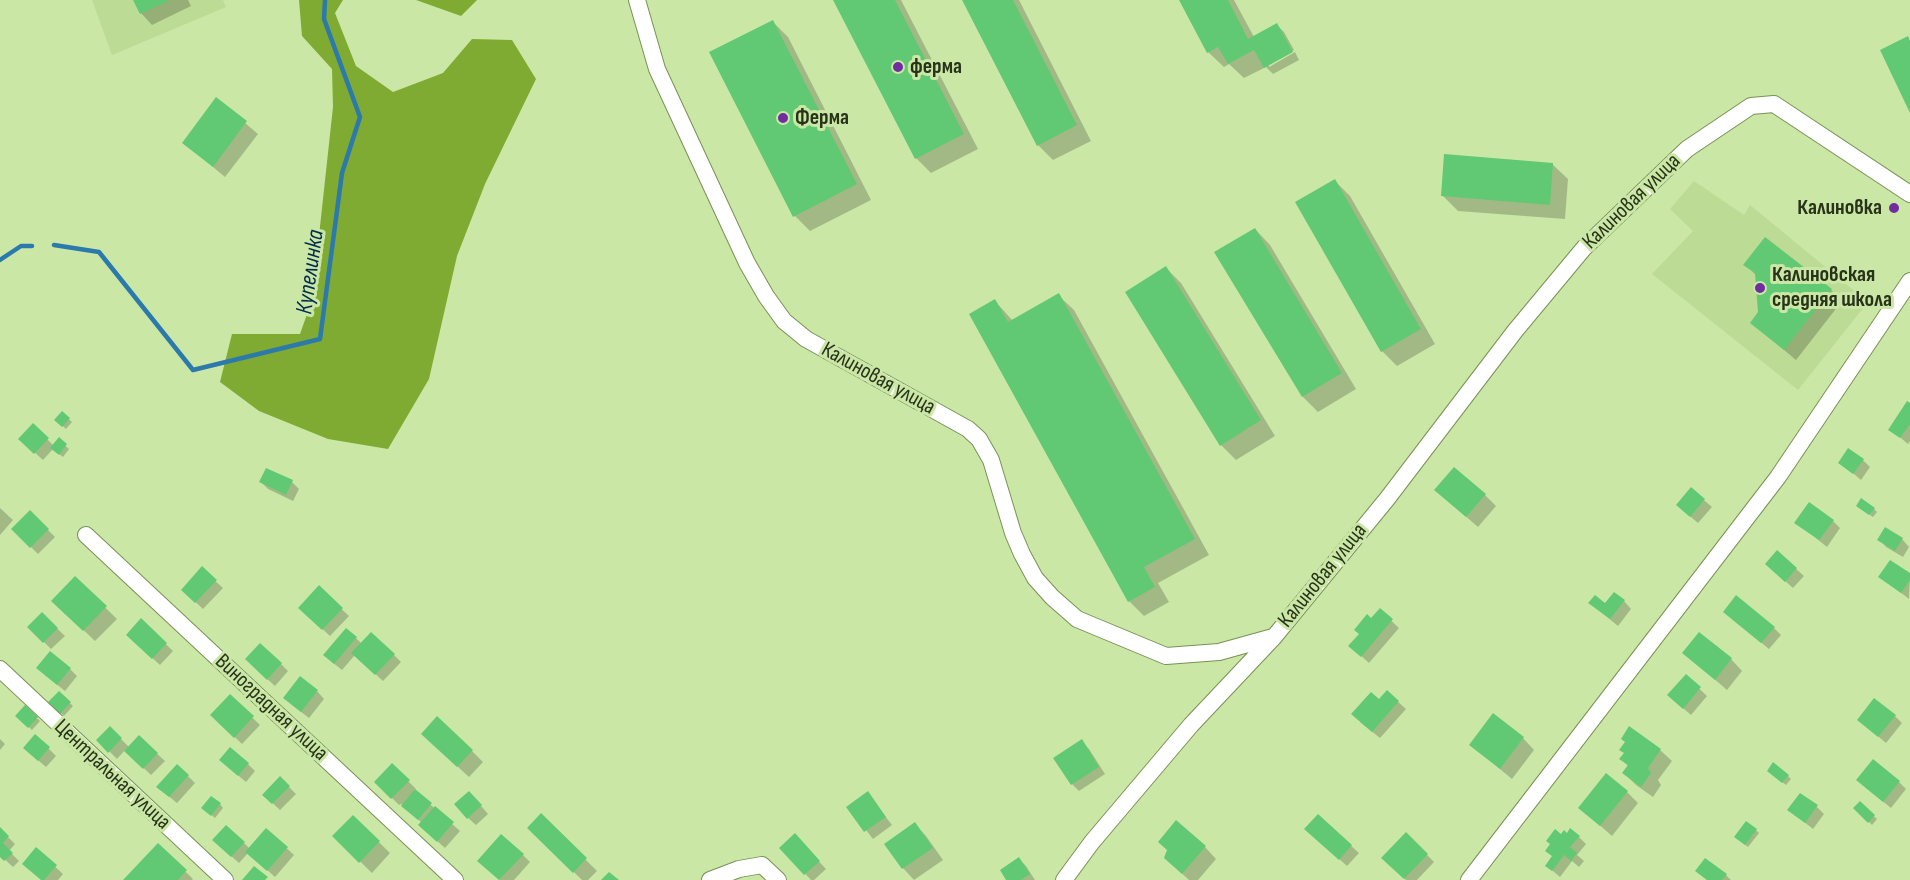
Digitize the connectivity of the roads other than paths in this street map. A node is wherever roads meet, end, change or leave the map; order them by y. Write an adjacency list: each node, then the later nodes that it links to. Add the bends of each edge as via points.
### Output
1 (637, 0): 5 (street, Калиновая улица, via 657,69 766,296 784,321 806,339 968,429 979,440 991,460 1022,554 1035,578 1052,597 1077,619 1166,656 1219,652)
2 (1910, 194): 5 (street, Калиновая улица, via 1774,104 1751,106 1687,149 1584,248)
3 (1910, 281): 12 (street, via 1778,477)
4 (86, 536): 8 (street, Виноградная улица)
5 (1274, 637): 11 (street, via 1191,725)
6 (0, 669): 7 (street, Центральная улица)
7 (225, 880)
8 (455, 880)
9 (710, 880): 10 (street, via 762,865)
10 (778, 880)
11 (1064, 880)
12 (1469, 880)

